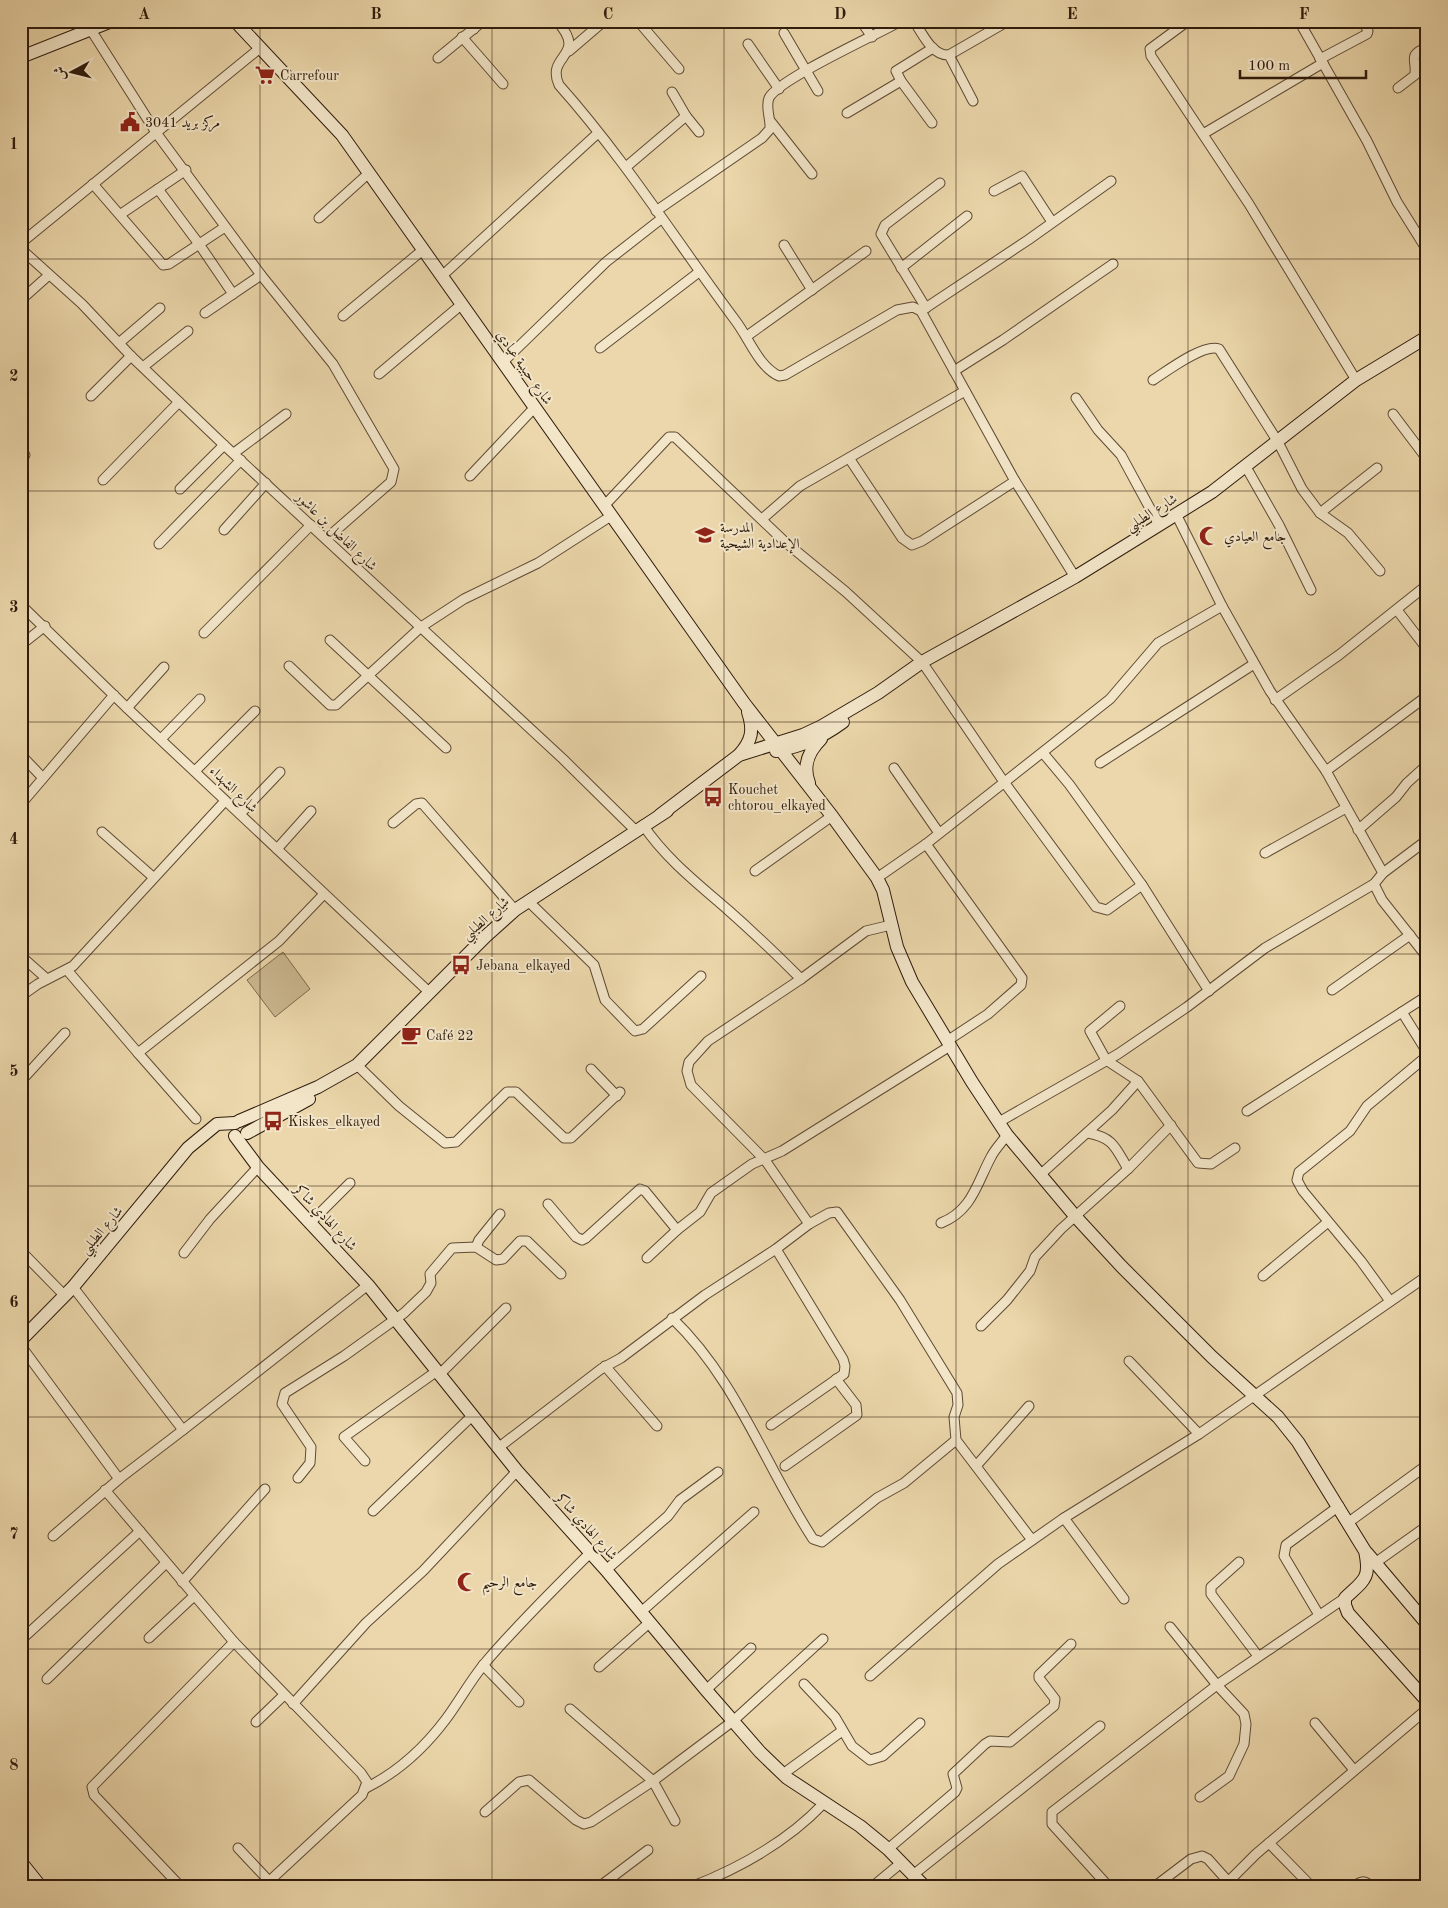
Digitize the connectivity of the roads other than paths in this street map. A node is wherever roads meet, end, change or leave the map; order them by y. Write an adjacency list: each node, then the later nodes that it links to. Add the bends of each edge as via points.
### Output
1 (235, 21): 21 (street, شارع حبيبة عيادي)
2 (467, 21): 15 (street)
3 (483, 21): 15 (street)
4 (557, 21): 23 (street, via 569,37)
5 (604, 21): 23 (street)
6 (638, 21): 28 (street)
7 (861, 21): 18 (street)
8 (901, 21): 18 (street)
9 (914, 21): 22 (street)
10 (1008, 21): 24 (street)
11 (1188, 21): 44 (street, via 1154,46 1150,53)
12 (1299, 21): 27 (street)
13 (1363, 21): 27 (street, via 1367,34)
14 (100, 25): 25 (street); 43 (street)
15 (474, 28): 17 (street)
16 (784, 34): 29 (street)
17 (462, 37): 26 (street); 31 (street)
18 (872, 37): 29 (street)
19 (748, 44): 33 (street)
20 (1427, 46): 32 (street, via 1414,56 1415,75)
21 (260, 48): 43 (street); 47 (street, شارع حبيبة عيادي, via 342,135)
22 (933, 48): 24 (street); 30 (street, via 896,69)
23 (569, 50): 42 (street, via 556,68 555,76)
24 (948, 55): 36 (street)
25 (21, 57)
26 (438, 58)
27 (1322, 61): 44 (street); 65 (street, via 1397,202)
28 (679, 69)
29 (806, 69): 33 (street); 34 (street)
30 (901, 81): 37 (street); 40 (street)
31 (503, 84)
32 (1398, 88)
33 (779, 89): 39 (street, via 768,100)
34 (818, 91)
35 (672, 92): 38 (street)
36 (973, 101)
37 (847, 114)
38 (686, 116): 41 (street); 45 (street)
39 (770, 122): 48 (street); 55 (street, via 768,132 755,144)
40 (932, 123)
41 (699, 132)
42 (598, 133): 45 (street); 72 (street)
43 (158, 134): 46 (street); 51 (street)
44 (1203, 134): 92 (street)
45 (626, 167): 55 (street)
46 (186, 170): 52 (street); 59 (street)
47 (370, 173): 57 (street); 64 (street, شارع حبيبة عيادي)
48 (812, 174)
49 (1111, 181): 58 (street)
50 (940, 183): 68 (street, via 882,230 884,242)
51 (93, 184): 54 (street); 60 (street)
52 (158, 189): 54 (street); 61 (street)
53 (994, 191): 58 (street, via 1022,176)
54 (121, 214): 61 (street, via 163,265)
55 (659, 215): 69 (street); 87 (street)
56 (967, 216): 68 (street)
57 (319, 218)
58 (1052, 222): 78 (street)
59 (225, 227): 61 (street); 71 (street)
60 (21, 243)
61 (200, 244): 74 (street)
62 (784, 245): 73 (street)
63 (21, 249): 70 (street, شارع الفاضل بن عاشور)
64 (424, 249): 72 (street, شارع حبيبة عيادي); 80 (street)
65 (1427, 250)
66 (866, 251): 73 (street)
67 (1114, 264): 89 (street)
68 (902, 268): 78 (street)
69 (699, 272): 82 (street); 85 (street)
70 (49, 275): 75 (street); 84 (street, شارع الفاضل بن عاشور)
71 (261, 275): 74 (street); 119 (street, via 341,376 394,469 391,482)
72 (443, 275): 76 (street, شارع حبيبة عيادي)
73 (812, 290): 82 (street)
74 (232, 294): 79 (street)
75 (21, 300)
76 (462, 304): 87 (street, شارع حبيبة عيادي); 90 (street)
77 (160, 308): 84 (street)
78 (923, 309): 82 (street, via 896,310 795,370 779,376 765,366); 89 (street)
79 (205, 313)
80 (343, 316)
81 (188, 331): 88 (street)
82 (747, 336)
83 (1427, 337): 92 (street, شارع الطبلبي)
84 (119, 343): 86 (street, شارع الفاضل بن عاشور)
85 (600, 348)
86 (131, 356): 88 (street, شارع الفاضل بن عاشور); 94 (street)
87 (503, 362): 97 (street, شارع حبيبة عيادي)
88 (143, 367): 96 (street, شارع الفاضل بن عاشور)
89 (954, 371): 93 (street)
90 (379, 374)
91 (1153, 380): 100 (street, via 1204,349 1220,349)
92 (1356, 380): 100 (street, شارع الطبلبي)
93 (965, 391): 103 (street); 109 (street)
94 (91, 396)
95 (1076, 398): 117 (street, via 1098,430 1121,455)
96 (179, 402): 101 (street, شارع الفاضل بن عاشور); 108 (street)
97 (534, 407): 107 (street); 112 (street, شارع حبيبة عيادي)
98 (286, 414): 102 (street)
99 (1393, 414): 104 (street)
100 (1278, 442): 105 (street, شارع الطبلبي); 113 (street, via 1302,489)
101 (224, 445): 102 (street, شارع الفاضل بن عاشور); 111 (street)
102 (238, 457): 110 (street, شارع الفاضل بن عاشور); 120 (street)
103 (849, 458): 109 (street, via 902,538 912,545); 115 (street, via 800,486)
104 (1427, 459)
105 (1246, 466): 114 (street, شارع الطبلبي); 124 (street)
106 (1377, 468): 113 (street)
107 (470, 476)
108 (103, 480)
109 (1015, 481): 122 (street)
110 (266, 483): 116 (street, شارع الفاضل بن عاشور); 118 (street)
111 (180, 489)
112 (607, 511): 115 (street, via 672,436); 129 (street, via 538,562 464,599); 144 (street, شارع حبيبة عيادي)
113 (1320, 513): 121 (street, via 1348,533)
114 (1176, 514): 117 (street, شارع الطبلبي); 126 (street)
115 (762, 520): 134 (street)
116 (312, 525): 119 (street, شارع الفاضل بن عاشور); 130 (street)
117 (1159, 525): 122 (street, شارع الطبلبي)
118 (224, 530)
119 (326, 539): 129 (street, شارع الفاضل بن عاشور)
120 (159, 544)
121 (1380, 571)
122 (1075, 577): 134 (street, شارع الطبلبي)
123 (1427, 585): 127 (street)
124 (1311, 590)
125 (21, 604): 128 (street, شارع الشهداء)
126 (1222, 606): 135 (street); 151 (street, via 1158,643 1110,699)
127 (1397, 610): 133 (street); 143 (street)
128 (44, 626): 132 (street); 140 (street, شارع الشهداء)
129 (421, 627): 138 (street); 171 (street, شارع الفاضل بن عاشور)
130 (204, 633)
131 (330, 640): 138 (street)
132 (21, 645)
133 (1427, 650)
134 (922, 662): 139 (street, شارع الطبلبي); 161 (street)
135 (1254, 664): 143 (street); 154 (street)
136 (289, 666): 138 (street, via 332,706)
137 (164, 667): 145 (street)
138 (367, 676): 150 (street)
139 (878, 693): 147 (street, شارع الطبلبي); 149 (street, شارع الطبلبي, via 813,731)
140 (114, 695): 145 (street, شارع الشهداء); 160 (street)
141 (1427, 696): 158 (street)
142 (200, 699): 148 (street)
143 (1275, 700): 158 (street)
144 (744, 703): 149 (street, شارع حبيبة عيادي); 153 (street, via 751,721 751,739)
145 (127, 708): 148 (street, شارع الشهداء)
146 (256, 711): 157 (street)
147 (824, 736): 149 (street, شارع الطبلبي, via 796,748); 162 (street, via 807,758 806,777)
148 (161, 739): 157 (street, شارع الشهداء)
149 (778, 746): 153 (street, شارع الطبلبي); 162 (street, شارع حبيبة عيادي); 168 (street, شارع الطبلبي, via 742,763 686,802)
150 (446, 748)
151 (1043, 753): 161 (street); 184 (street)
152 (21, 755): 160 (street)
153 (735, 758): 168 (street, شارع الطبلبي)
154 (1100, 763)
155 (1427, 765): 172 (street)
156 (894, 768): 174 (street)
157 (195, 771): 163 (street, شارع الشهداء)
158 (1326, 771): 165 (street)
159 (280, 772): 167 (street)
160 (43, 778): 164 (street)
161 (1004, 782): 174 (street); 184 (street, via 1098,908 1112,907)
162 (812, 790): 169 (street, شارع حبيبة عيادي)
163 (225, 800): 167 (street, شارع الشهداء); 181 (street)
164 (21, 804)
165 (1346, 808): 172 (street); 178 (street)
166 (311, 811): 177 (street)
167 (240, 814): 177 (street, شارع الشهداء)
168 (660, 815): 171 (street, شارع الطبلبي)
169 (832, 816): 179 (street); 182 (street, شارع حبيبة عيادي)
170 (393, 823): 187 (street, via 416,804 422,803)
171 (639, 828): 186 (street, شارع الطبلبي); 195 (street, شارع الفاضل بن عاشور)
172 (1358, 830): 180 (street)
173 (102, 832): 181 (street)
174 (940, 833): 176 (street)
175 (1427, 840): 180 (street)
176 (926, 844): 182 (street); 204 (street, via 1022,978 1021,985 988,1014)
177 (277, 849): 185 (street, شارع الشهداء)
178 (1265, 853)
179 (755, 871)
180 (1383, 873): 183 (street)
181 (153, 877): 192 (street)
182 (877, 878): 188 (street, شارع حبيبة عيادي, via 883,890)
183 (1374, 884): 189 (street, via 1382,900); 197 (street, via 1265,948)
184 (1142, 885): 197 (street)
185 (324, 894): 198 (street, شارع الشهداء); 205 (street, via 279,941)
186 (528, 902): 187 (street, شارع الطبلبي); 193 (street, via 594,965 605,1000 635,1031 644,1029)
187 (515, 910): 198 (street, شارع الطبلبي)
188 (890, 925): 195 (street, via 866,931); 204 (street, شارع حبيبة عيادي, via 912,982)
189 (1410, 935): 191 (street); 196 (street)
190 (21, 956): 194 (street)
191 (1427, 957)
192 (67, 970): 194 (street); 205 (street)
193 (701, 976)
194 (47, 979): 199 (street)
195 (801, 979): 220 (street, via 708,1041 695,1053 686,1071 691,1085)
196 (1332, 990)
197 (1209, 991): 207 (street)
198 (429, 992): 208 (street, شارع الطبلبي)
199 (21, 996)
200 (1427, 996): 202 (street)
201 (1120, 1006): 207 (street, via 1090,1031)
202 (1402, 1012): 206 (street); 212 (street)
203 (65, 1033): 210 (street)
204 (948, 1043): 214 (street, شارع حبيبة عيادي); 220 (street)
205 (138, 1053): 213 (street)
206 (1427, 1054): 230 (street, via 1367,1106 1350,1131 1298,1172 1298,1184)
207 (1106, 1060): 211 (street); 214 (street)
208 (354, 1067): 209 (street, via 445,1143 456,1142 507,1092 516,1092 564,1138 571,1138 619,1094); 216 (street, شارع الطبلبي, via 325,1090)
209 (591, 1069)
210 (21, 1081)
211 (1138, 1081): 215 (street); 217 (street)
212 (1247, 1111)
213 (196, 1119)
214 (998, 1122): 218 (street, شارع حبيبة عيادي)
215 (1171, 1125): 219 (street, via 1198,1162 1211,1164); 222 (street)
216 (239, 1130): 221 (street); 242 (street, شارع الطبلبي, via 217,1124 200,1136)
217 (1088, 1133): 222 (street, via 1104,1136); 223 (street)
218 (1007, 1135): 223 (street, شارع حبيبة عيادي); 229 (street, via 990,1158 966,1206)
219 (1235, 1148)
220 (765, 1160): 231 (street); 232 (street, via 752,1164 711,1193 700,1212)
221 (255, 1163): 228 (street, شارع الهادي شاكر); 236 (street)
222 (1128, 1169): 227 (street)
223 (1040, 1175): 227 (street, شارع حبيبة عيادي)
224 (350, 1183): 228 (street)
225 (548, 1204): 232 (street, via 582,1240 640,1189)
226 (500, 1214): 233 (street)
227 (1075, 1216): 247 (street, via 1036,1257 1030,1272); 254 (street, شارع حبيبة عيادي, via 1212,1357)
228 (311, 1222): 241 (street, شارع الهادي شاكر)
229 (941, 1222)
230 (1328, 1222): 239 (street); 243 (street)
231 (809, 1224): 234 (street); 261 (street, via 837,1212 900,1300 957,1393)
232 (677, 1230): 237 (street)
233 (476, 1247): 238 (street, via 496,1260 503,1259 520,1241 527,1241); 246 (street, via 452,1248 430,1274 431,1282 426,1292)
234 (776, 1249): 245 (street); 253 (street, via 843,1359 844,1374)
235 (21, 1251): 242 (street)
236 (184, 1253)
237 (647, 1258)
238 (561, 1274)
239 (1263, 1276)
240 (1427, 1276): 243 (street)
241 (368, 1285): 246 (street, شارع الهادي شاكر); 259 (street)
242 (69, 1292): 248 (street, شارع الطبلبي); 259 (street)
243 (1390, 1301): 254 (street)
244 (506, 1308): 252 (street)
245 (672, 1318): 251 (street, via 621,1358); 261 (street, via 725,1381 788,1500 818,1542 877,1498 904,1483)
246 (395, 1319): 252 (street, شارع الهادي شاكر); 269 (street, via 285,1393 282,1404 311,1447 310,1463)
247 (981, 1326)
248 (21, 1340)
249 (21, 1346): 270 (street)
250 (1129, 1361): 260 (street)
251 (605, 1366): 258 (street); 262 (street)
252 (438, 1373): 256 (street, شارع الهادي شاكر); 263 (street, via 344,1438)
253 (836, 1380): 257 (street); 265 (street, via 856,1405 857,1415)
254 (1254, 1395): 260 (street); 273 (street, شارع حبيبة عيادي, via 1298,1442)
255 (1029, 1406): 266 (street)
256 (472, 1416): 262 (street, شارع الهادي شاكر); 274 (street)
257 (771, 1425)
258 (657, 1426)
259 (183, 1430): 270 (street)
260 (1198, 1434): 276 (street)
261 (956, 1440): 266 (street)
262 (498, 1448): 267 (street, شارع الهادي شاكر)
263 (365, 1461)
264 (1427, 1465): 277 (street)
265 (785, 1466)
266 (976, 1466): 281 (street)
267 (517, 1471): 283 (street, شارع الهادي شاكر); 314 (street, via 424,1571 366,1623)
268 (718, 1472): 287 (street, via 680,1500 668,1516)
269 (298, 1478)
270 (119, 1479): 272 (street)
271 (265, 1489): 288 (street)
272 (105, 1490): 279 (street); 280 (street)
273 (1339, 1506): 277 (street, شارع حبيبة عيادي); 293 (street, via 1286,1545 1284,1550 1284,1556)
274 (373, 1511)
275 (754, 1512): 292 (street)
276 (1064, 1518): 281 (street); 291 (street)
277 (1348, 1522): 282 (street, شارع حبيبة عيادي)
278 (1427, 1526): 286 (street)
279 (140, 1531): 285 (street); 299 (street)
280 (53, 1536)
281 (1032, 1540): 306 (street, via 989,1571)
282 (1365, 1551): 286 (street, شارع حبيبة عيادي); 290 (street, via 1369,1568 1367,1574)
283 (590, 1553): 287 (street, شارع الهادي شاكر); 304 (street, via 525,1616)
284 (1239, 1562): 303 (street, via 1211,1588 1211,1594)
285 (166, 1563): 288 (street); 307 (street)
286 (1375, 1563): 294 (street, شارع حبيبة عيادي)
287 (606, 1570): 292 (street, شارع الهادي شاكر)
288 (182, 1582): 289 (street)
289 (194, 1596): 297 (street); 300 (street)
290 (1345, 1598): 293 (street); 312 (street, via 1344,1605 1353,1620)
291 (1124, 1599)
292 (641, 1612): 295 (street, شارع الهادي شاكر)
293 (1319, 1615): 303 (street)
294 (1425, 1618)
295 (649, 1623): 305 (street); 310 (street, شارع الهادي شاكر)
296 (1170, 1628): 309 (street)
297 (149, 1638)
298 (823, 1638): 317 (street)
299 (21, 1640)
300 (234, 1642): 311 (street); 341 (street, via 92,1787 94,1795)
301 (1071, 1644): 333 (street, via 1039,1675 1055,1699 1054,1706 1010,1742 986,1744 953,1774 955,1792)
302 (751, 1648): 310 (street)
303 (1258, 1656): 309 (street)
304 (483, 1665): 313 (street); 326 (street, via 446,1720 418,1750 387,1776)
305 (599, 1667)
306 (870, 1676)
307 (47, 1680)
308 (804, 1684): 322 (street, via 835,1717)
309 (1217, 1685): 327 (street, via 1244,1714 1244,1744 1228,1776); 346 (street, via 1052,1812 1052,1824)
310 (706, 1690): 317 (street, شارع الهادي شاكر)
311 (284, 1694): 314 (street); 318 (street)
312 (1427, 1701)
313 (519, 1702)
314 (293, 1704): 326 (street, via 361,1773 367,1782)
315 (570, 1709): 325 (street)
316 (1427, 1709): 323 (street)
317 (733, 1721): 324 (street, شارع الهادي شاكر); 325 (street)
318 (256, 1722)
319 (920, 1723): 322 (street, via 883,1756 870,1760 852,1746)
320 (1315, 1723): 323 (street)
321 (1100, 1726): 337 (street)
322 (842, 1731): 324 (street)
323 (1354, 1770): 331 (street)
324 (783, 1774): 328 (street, شارع الهادي شاكر)
325 (653, 1781): 329 (street, via 587,1824 576,1820 527,1779 519,1782); 330 (street)
326 (366, 1788): 338 (street, via 350,1807)
327 (1200, 1797)
328 (824, 1803): 333 (street, شارع الهادي شاكر); 343 (street, via 786,1837 722,1874)
329 (485, 1812)
330 (676, 1821)
331 (1269, 1843): 339 (street); 348 (street)
332 (238, 1848): 338 (street)
333 (888, 1849): 336 (street, شارع الهادي شاكر)
334 (648, 1850): 342 (street)
335 (21, 1862): 340 (street)
336 (901, 1863): 337 (street, شارع الهادي شاكر); 344 (street)
337 (913, 1875): 345 (street, شارع الهادي شاكر)
338 (266, 1884)
339 (1231, 1884): 347 (street, via 1202,1856 1191,1859)
340 (40, 1887)
341 (181, 1887)
342 (599, 1887)
343 (691, 1887)
344 (872, 1887)
345 (925, 1887)
346 (1109, 1887)
347 (1154, 1887)
348 (1312, 1887)
349 (1353, 1887): 350 (street, via 1362,1881)
350 (1372, 1887)

